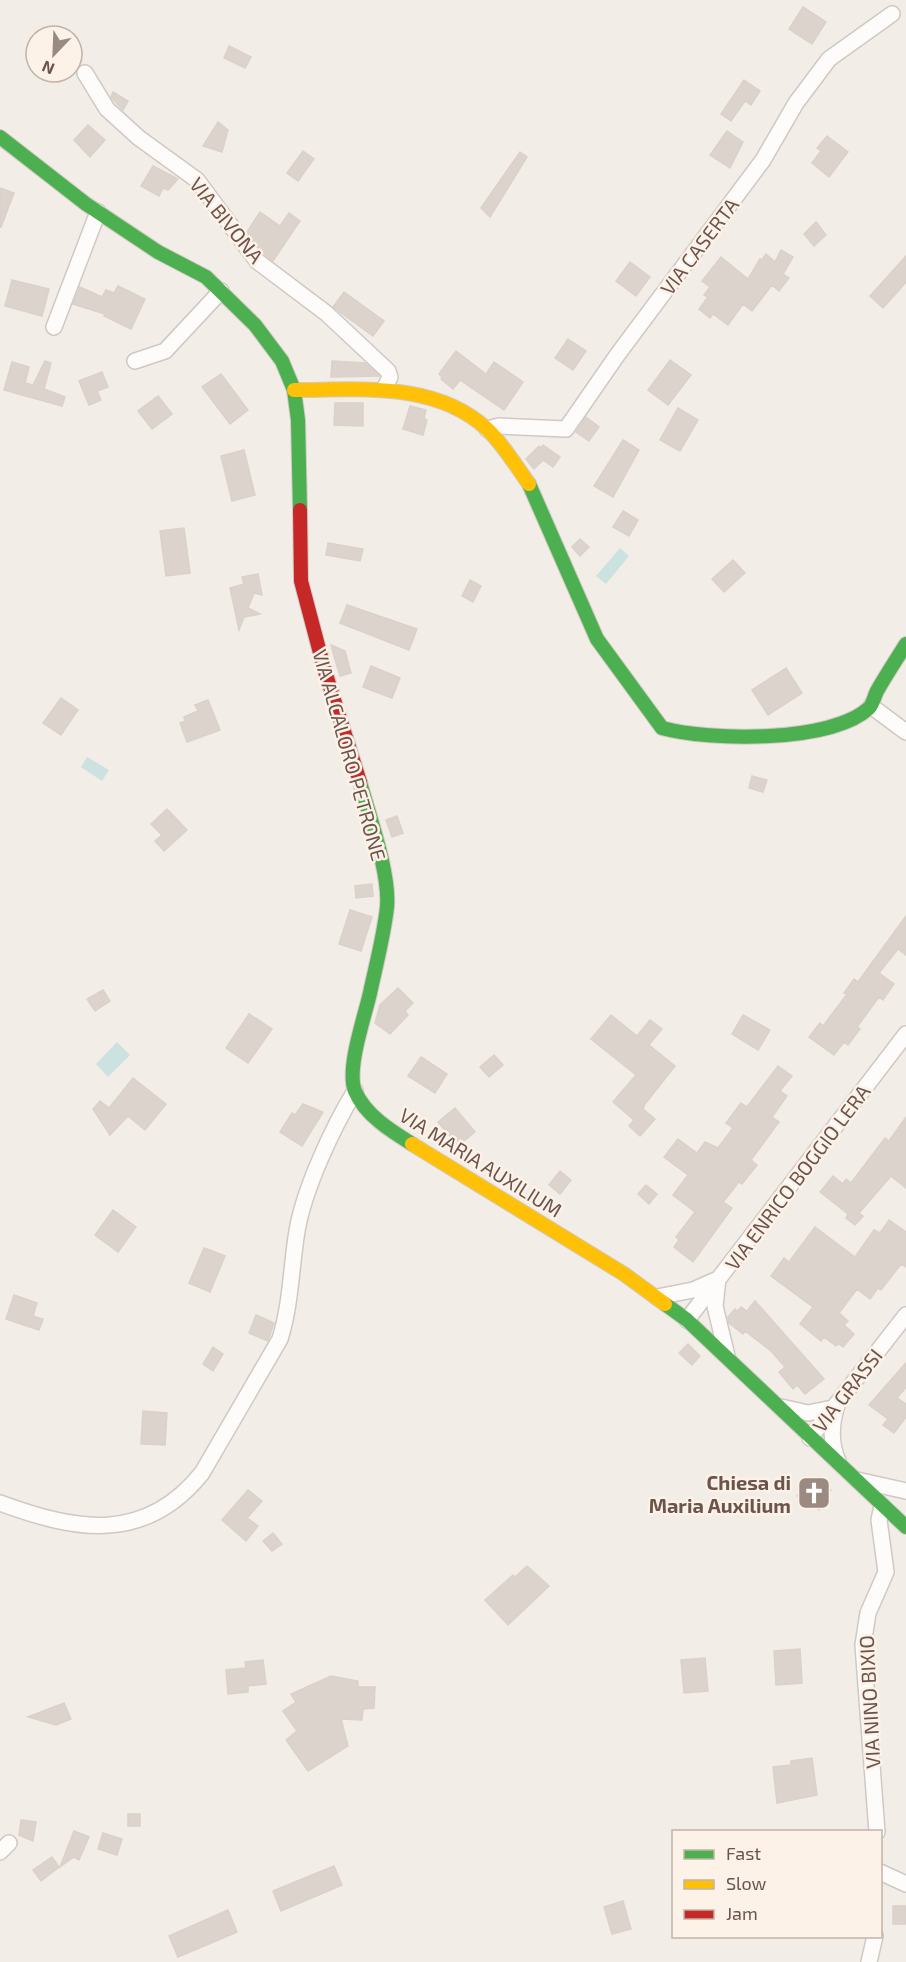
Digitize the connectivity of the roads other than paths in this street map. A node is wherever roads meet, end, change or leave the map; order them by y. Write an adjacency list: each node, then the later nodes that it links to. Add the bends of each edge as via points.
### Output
1 (892, 14): 10 (street, VIA CASERTA, via 829,59 796,103 763,160 566,429)
2 (85, 73): 8 (street, VIA BIVONA, via 107,109 197,180 257,261 319,307 388,371 390,377)
3 (0, 137): 4 (street, VIA ALCALORO PETRONE)
4 (98, 212): 5 (street, VIA ALCALORO PETRONE, via 158,252 206,277); 6 (street)
5 (221, 291): 7 (street, via 165,351); 9 (street, VIA ALCALORO PETRONE, via 255,325 282,361)
6 (54, 327)
7 (135, 361)
8 (384, 389): 9 (street); 10 (street, via 431,398)
9 (294, 390): 15 (street, VIA ALCALORO PETRONE, via 301,580 382,864 387,905 357,1040)
10 (487, 429): 12 (street, via 534,490 597,639 662,728 688,735 810,732 843,724)
11 (906, 644): 12 (street, via 875,694)
12 (872, 706): 13 (street)
13 (906, 732)
14 (906, 1034): 16 (street, VIA ENRICO BOGGIO LERA)
15 (355, 1091): 17 (street, VIA MARIA AUXILIUM, via 368,1110 391,1131); 27 (street, via 304,1200 280,1339 189,1489 134,1523 113,1526 60,1523)
16 (718, 1279): 17 (street, via 693,1290); 19 (street, VIA ENRICO BOGGIO LERA); 20 (street, via 715,1306)
17 (657, 1297): 19 (street, VIA MARIA AUXILIUM)
18 (906, 1315): 21 (street, VIA GRASSI)
19 (687, 1320): 20 (street, VIA MARIA AUXILIUM)
20 (728, 1358): 22 (street, VIA MARIA AUXILIUM)
21 (836, 1404): 22 (street, via 808,1413); 23 (street, VIA GRASSI); 24 (street, via 833,1450)
22 (776, 1405): 23 (street, VIA MARIA AUXILIUM)
23 (810, 1438): 24 (street, VIA MARIA AUXILIUM)
24 (840, 1466): 25 (street, VIA MARIA AUXILIUM)
25 (854, 1479): 26 (street); 28 (street, VIA MARIA AUXILIUM)
26 (906, 1491)
27 (0, 1503)
28 (882, 1506): 29 (street, VIA MARIA AUXILIUM); 30 (street, VIA NINO BIXIO, via 879,1520 886,1572 868,1613 862,1645)
29 (906, 1527)
30 (878, 1830)
31 (882, 1873): 32 (street)
32 (906, 1884)
33 (875, 1938): 34 (street)
34 (869, 1962)

